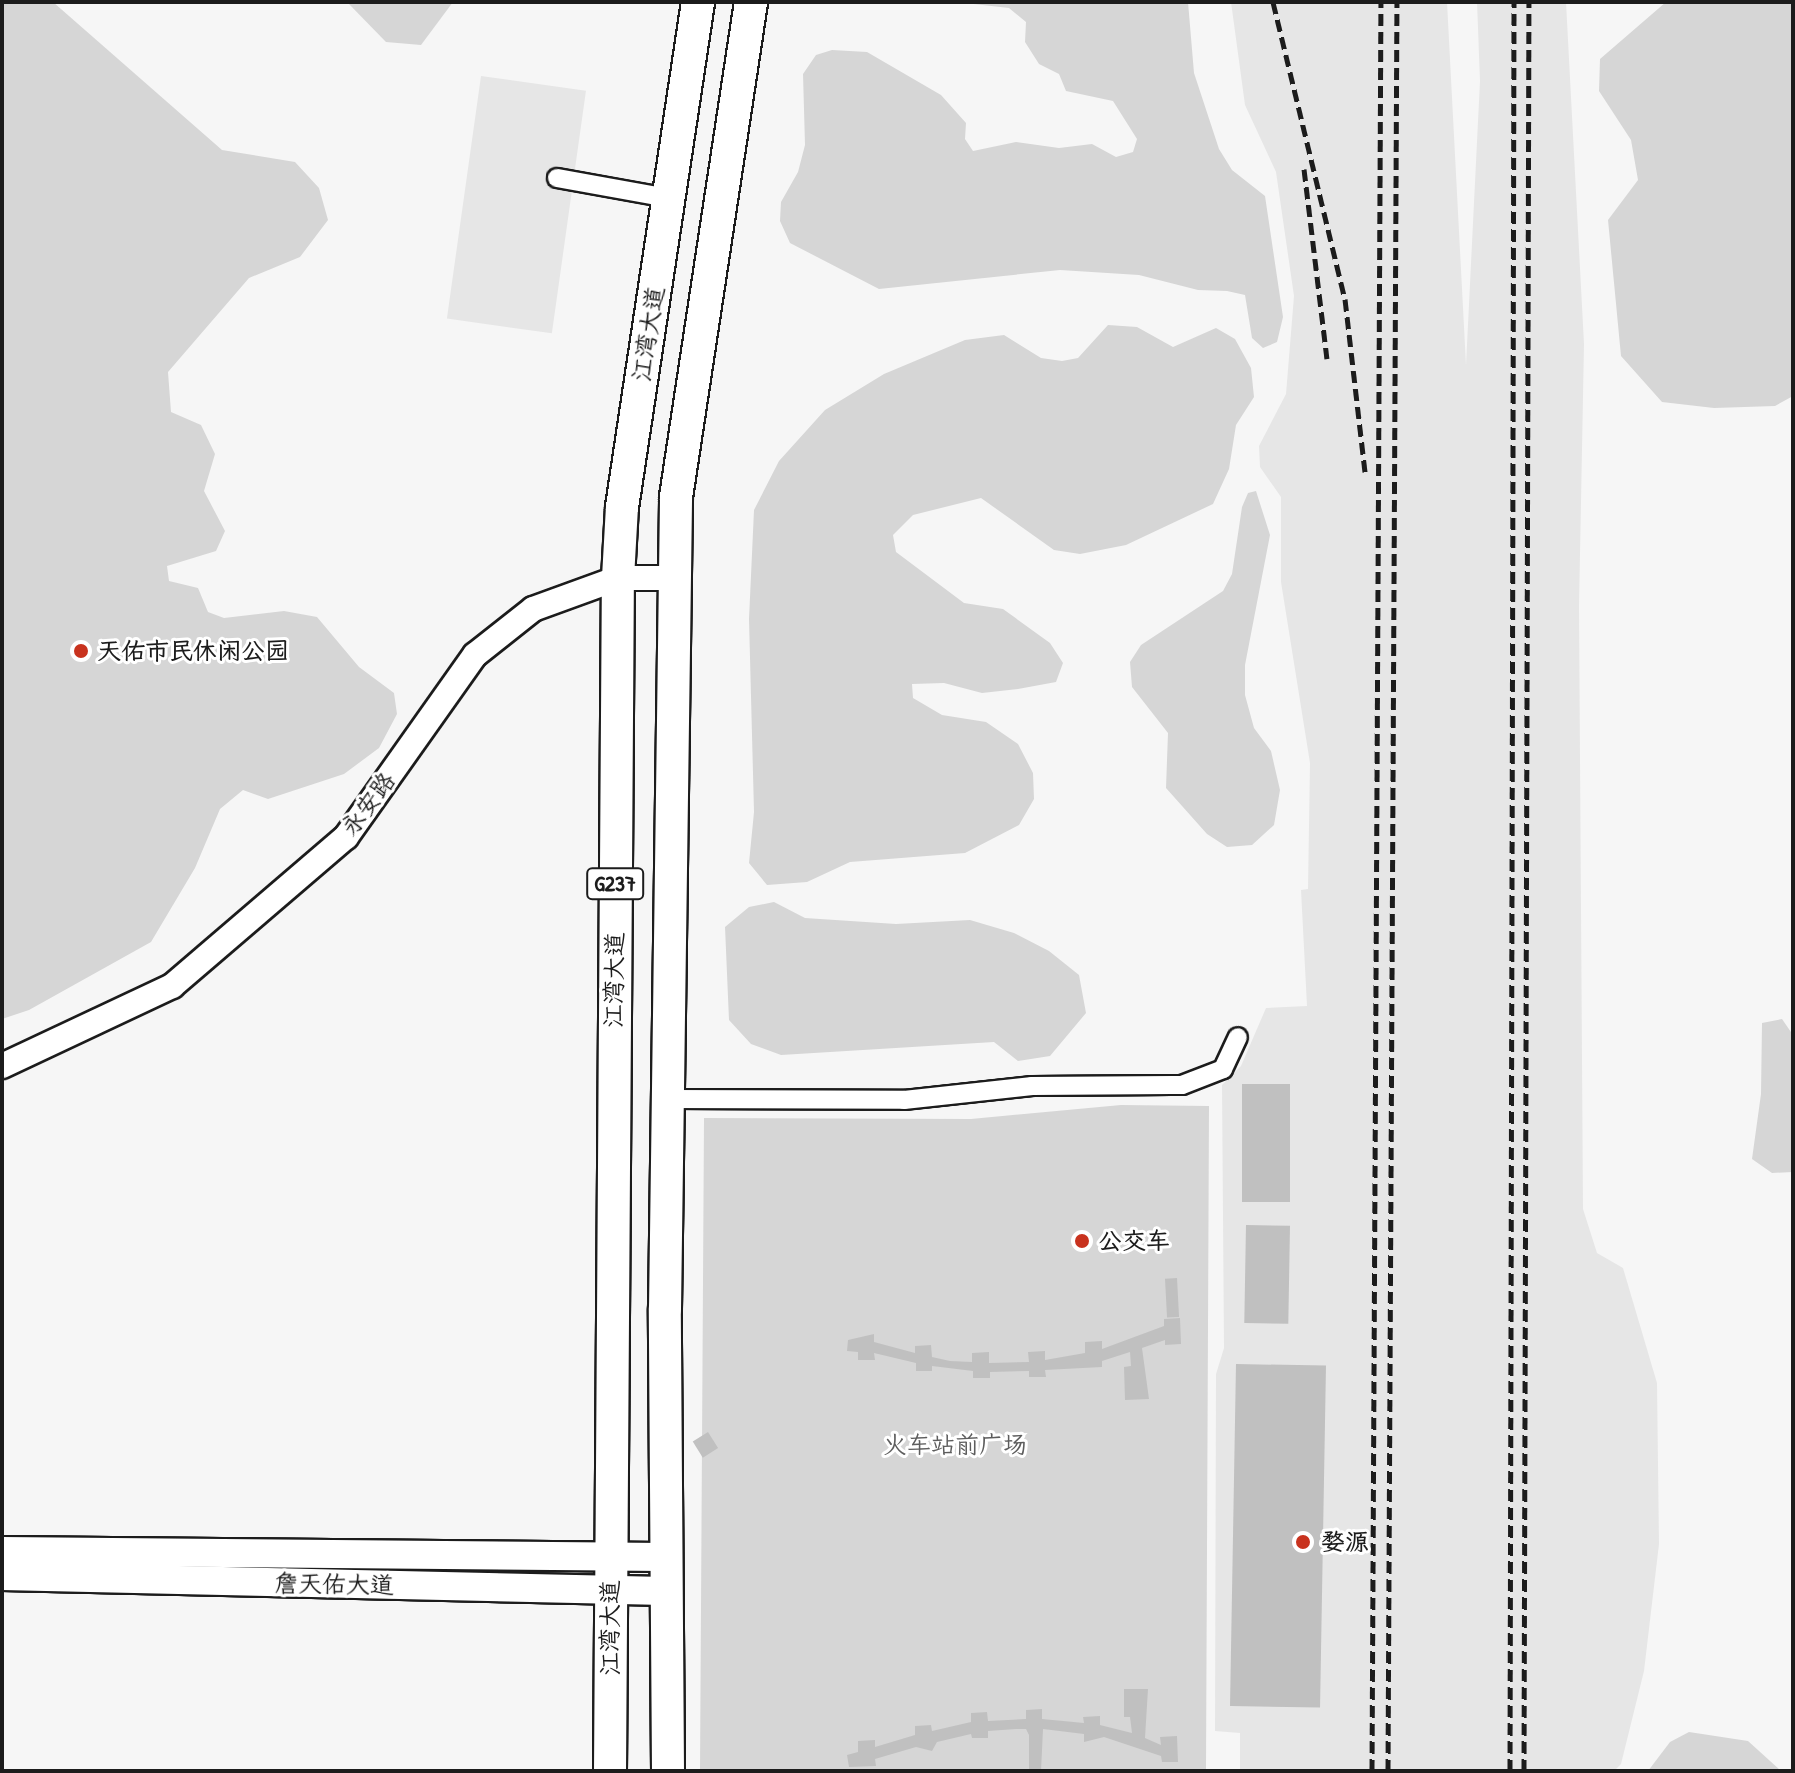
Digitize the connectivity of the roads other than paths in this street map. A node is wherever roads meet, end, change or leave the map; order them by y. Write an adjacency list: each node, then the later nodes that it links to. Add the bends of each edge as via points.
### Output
1 (698, 2): 4 (highway, 江湾大道 / G237)
2 (751, 2): 6 (highway, G237, via 676,497)
3 (557, 178): 4 (street)
4 (668, 198): 5 (highway, 江湾大道 / G237, via 622,507)
5 (618, 578): 6 (street, 永安路); 8 (street, 永安路, via 533,609 475,655 346,837 172,986); 12 (highway, 江湾大道 / G237)
6 (678, 578): 9 (highway, G237)
7 (1238, 1037): 9 (street, via 1223,1069 1182,1085 1032,1086 904,1100)
8 (2, 1066)
9 (670, 1099): 11 (highway, G237)
10 (2, 1551): 12 (main road, 詹天佑大道)
11 (664, 1557): 12 (main road, 詹天佑大道); 14 (highway, G237)
12 (609, 1575): 13 (main road, 詹天佑大道); 14 (main road, 詹天佑大道); 15 (highway, 江湾大道 / G237)
13 (2, 1576)
14 (665, 1591): 16 (highway, G237)
15 (610, 1771)
16 (668, 1771)

